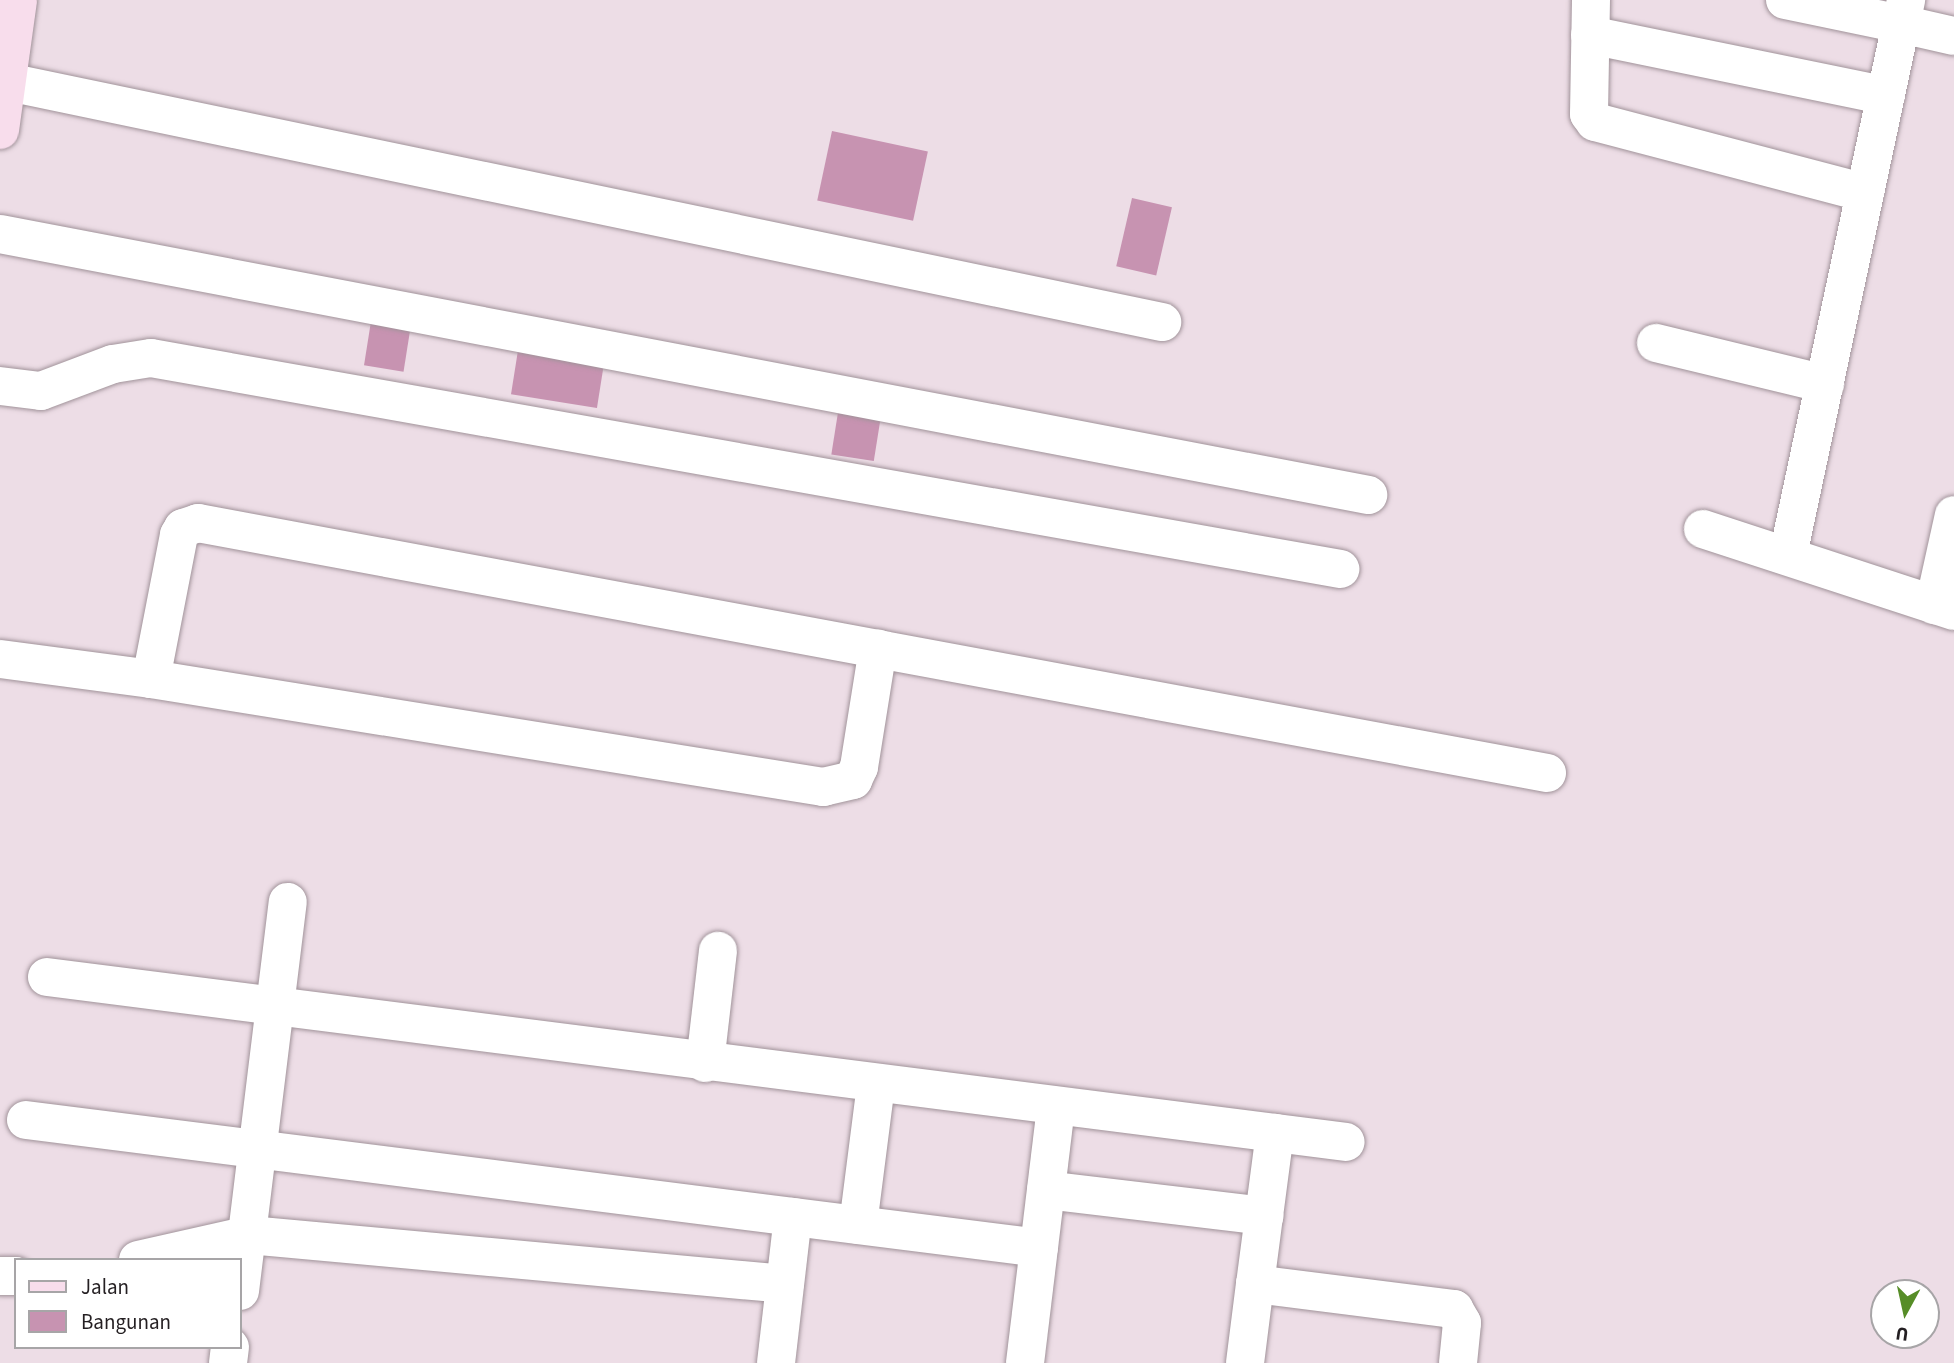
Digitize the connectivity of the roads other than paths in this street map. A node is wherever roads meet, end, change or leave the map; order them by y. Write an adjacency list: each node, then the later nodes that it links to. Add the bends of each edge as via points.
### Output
1 (18, 0): 6 (main road)
2 (1785, 0): 3 (street)
3 (1903, 12): 5 (street); 7 (street)
4 (1591, 18): 7 (street); 9 (street, via 1589,114 1595,122)
5 (1954, 36)
6 (8, 82): 8 (main road); 11 (street)
7 (1885, 96): 9 (street)
8 (0, 130)
9 (1865, 193): 13 (street)
10 (0, 234): 15 (street)
11 (1161, 322)
12 (1656, 343): 13 (street)
13 (1825, 384): 18 (street)
14 (0, 386): 19 (street, via 41,391 113,364 151,358)
15 (1368, 495)
16 (1954, 515): 20 (street)
17 (1703, 529): 18 (street)
18 (1788, 555): 20 (street)
19 (1340, 569)
20 (1944, 608)
21 (878, 649): 23 (street, via 859,767 852,780 823,787); 23 (street, via 198,523 188,525 179,536); 24 (street)
22 (0, 659): 23 (street)
23 (151, 679)
24 (1547, 773)
25 (288, 902): 28 (street)
26 (718, 951): 29 (street)
27 (47, 977): 28 (street)
28 (274, 1008): 29 (street); 35 (street)
29 (705, 1063): 30 (street)
30 (876, 1085): 31 (street); 39 (street)
31 (1056, 1106): 33 (street); 36 (street)
32 (26, 1120): 35 (street)
33 (1275, 1133): 34 (street); 37 (street)
34 (1346, 1142)
35 (255, 1148): 38 (street); 40 (street)
36 (1046, 1190): 37 (street); 41 (street)
37 (1264, 1216): 45 (street)
38 (793, 1217): 39 (street); 44 (street)
39 (858, 1225): 41 (street)
40 (249, 1235): 42 (street); 43 (street); 44 (street)
41 (1039, 1248): 47 (street)
42 (147, 1258)
43 (242, 1279)
44 (785, 1284): 46 (street)
45 (1255, 1284): 48 (street); 49 (street, via 1454,1309 1462,1323)
46 (776, 1363)
47 (1025, 1363)
48 (1245, 1363)
49 (1458, 1363)

